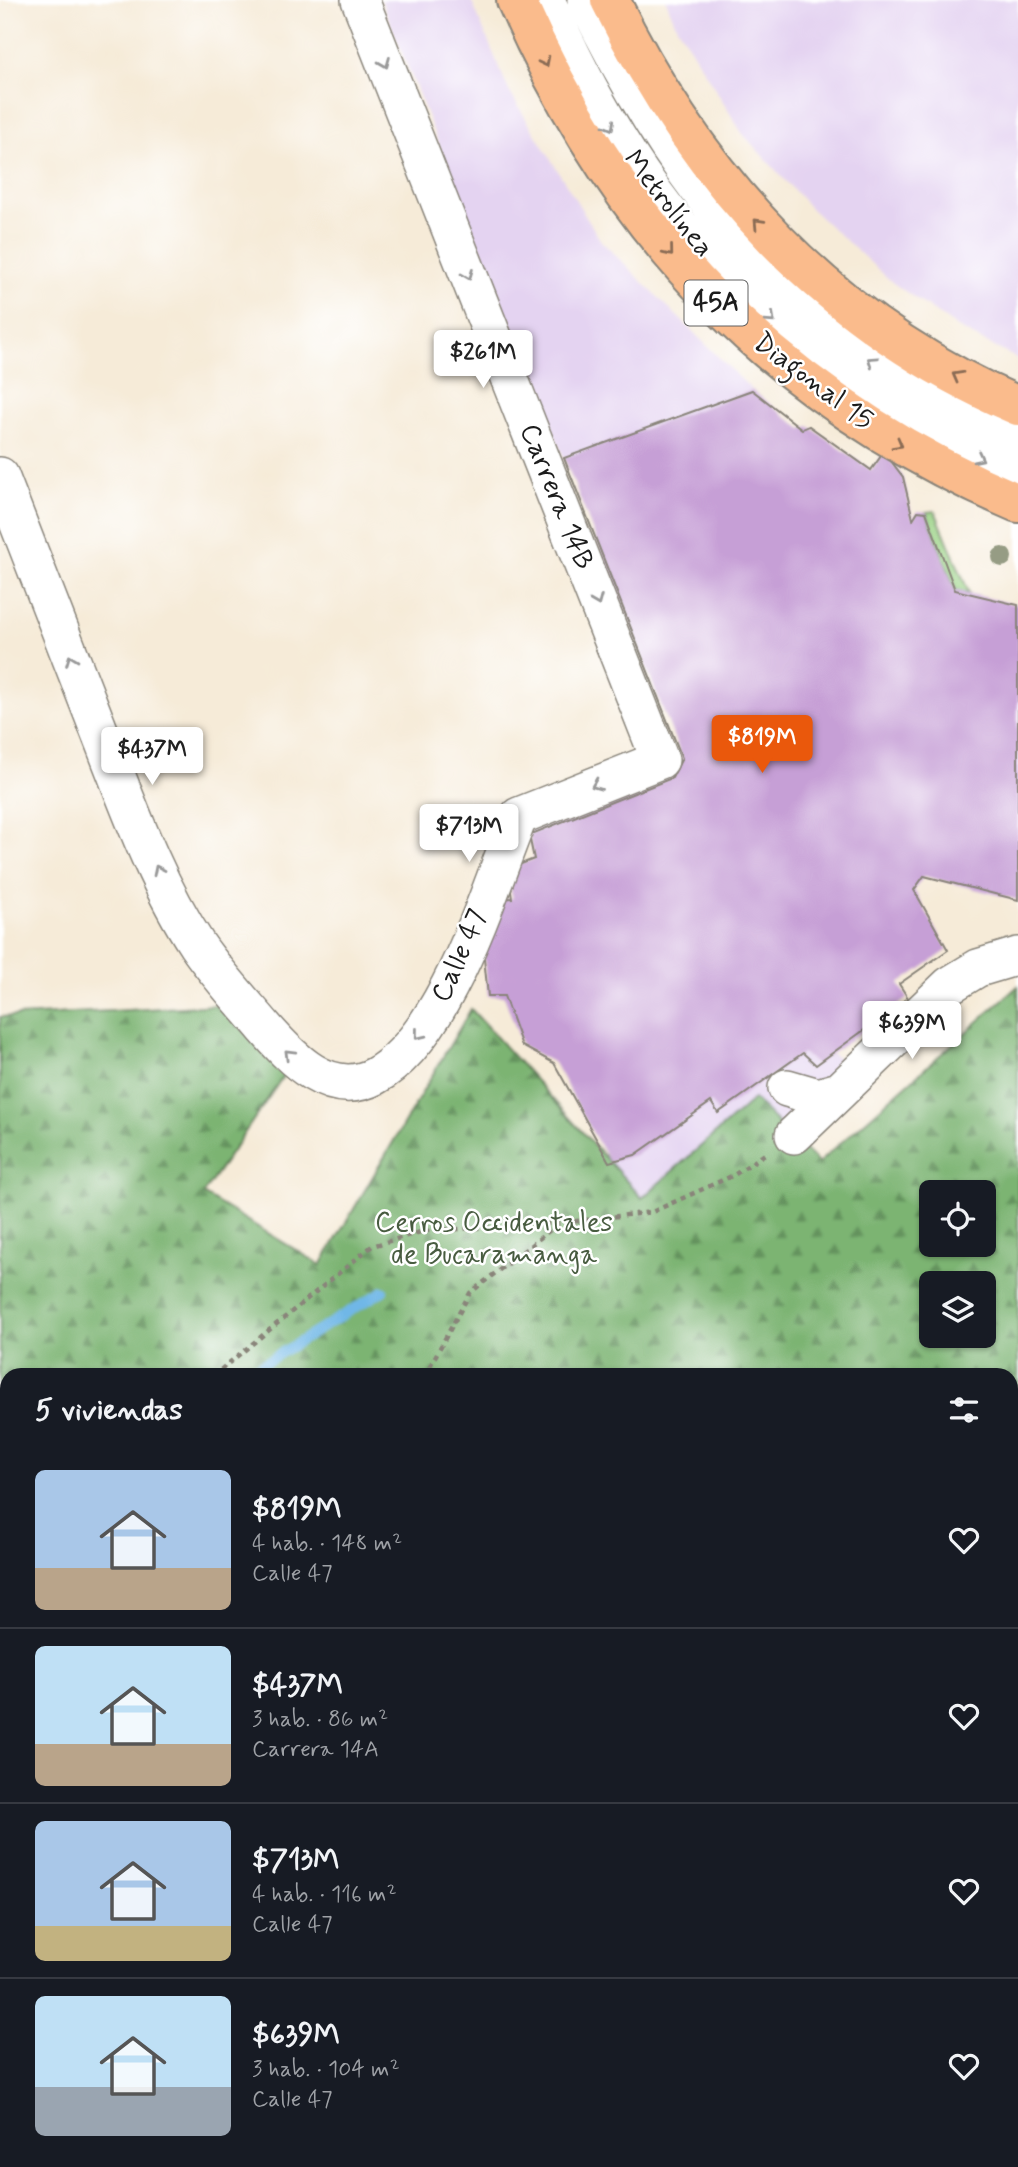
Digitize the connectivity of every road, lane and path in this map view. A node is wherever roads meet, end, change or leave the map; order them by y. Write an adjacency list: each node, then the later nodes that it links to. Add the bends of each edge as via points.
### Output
1 (360, 0): 11 (street, Carrera 14B, one-way to 11)
2 (516, 0): 10 (main road, Diagonal 15 / 45A, one-way to 10, via 573,117 619,187 674,259 720,308 771,356 827,399 948,472)
3 (545, 0): 8 (street, Metrolínea, one-way to 8, via 617,139 678,224 739,289 862,393 989,464)
4 (586, 0): 7 (street, Metrolínea, one-way to 4, via 870,360 774,279 727,228 677,161 625,80)
5 (610, 0): 6 (main road, one-way to 5, via 884,333 796,262 699,150 629,39)
6 (1018, 406)
7 (1018, 440)
8 (1018, 474)
9 (0, 476): 11 (street, Calle 47, one-way to 9, via 519,816 445,998 399,1060 373,1077 349,1082 323,1078 290,1056 196,943 134,822)
10 (1018, 503)
11 (660, 760)
12 (1018, 956): 13 (street, via 978,968 950,985 879,1053)
13 (831, 1082): 14 (street, via 818,1097); 15 (street)
14 (787, 1088)
15 (794, 1135): 16 (path, via 734,1175 652,1212)
16 (560, 1223): 17 (path, via 424,1231 372,1246); 18 (path, via 470,1293)
17 (223, 1368)
18 (430, 1368)

